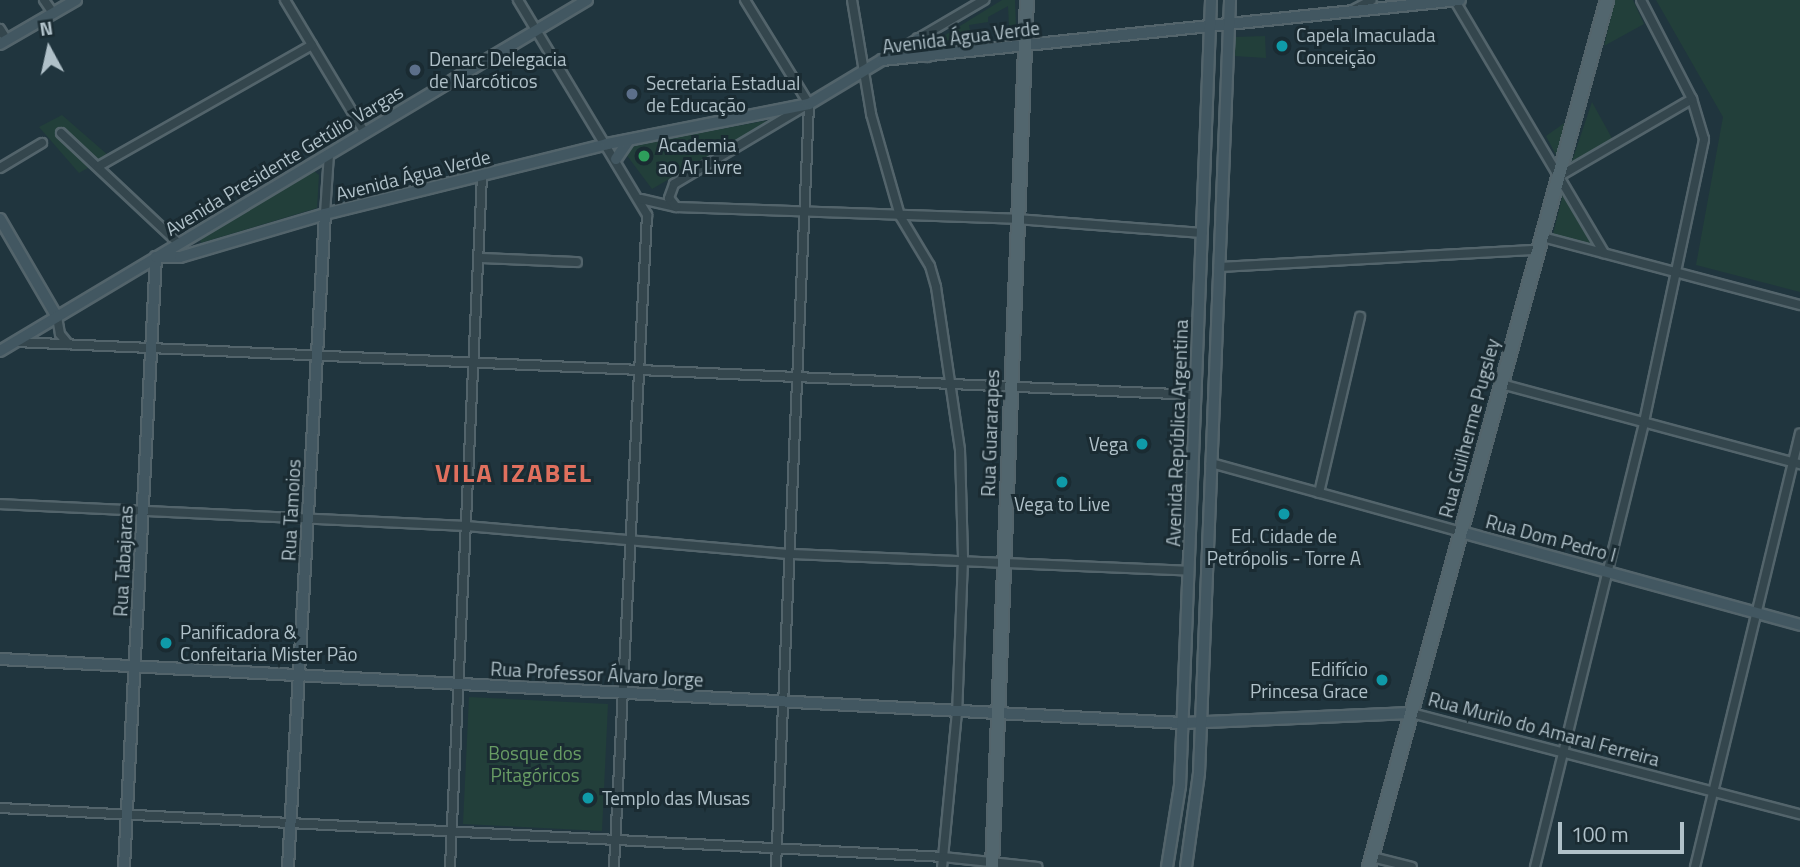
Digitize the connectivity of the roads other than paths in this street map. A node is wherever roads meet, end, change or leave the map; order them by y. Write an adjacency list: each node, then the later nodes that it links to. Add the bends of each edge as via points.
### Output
1 (44, 0): 17 (street)
2 (76, 0): 17 (street)
3 (285, 0): 24 (street)
4 (518, 0): 21 (street)
5 (587, 0): 21 (street, Avenida Presidente Getúlio Vargas)
6 (745, 0): 30 (street)
7 (852, 0): 28 (street)
8 (984, 0): 22 (street)
9 (1027, 0): 25 (main road, Rua Guararapes)
10 (1211, 0): 19 (street, Avenida República Argentina)
11 (1230, 0): 18 (street, Avenida República Argentina)
12 (1372, 0): 16 (street)
13 (1606, 0): 41 (main road, Rua Guilherme Pugsley)
14 (1641, 0): 29 (street)
15 (1458, 1): 16 (street, Avenida Água Verde); 41 (street)
16 (1351, 11): 18 (street, Avenida Água Verde)
17 (52, 13): 23 (street)
18 (1229, 26): 19 (street, Avenida Água Verde); 58 (street, Avenida República Argentina)
19 (1209, 28): 25 (street, Avenida Água Verde); 49 (street, Avenida República Argentina)
20 (0, 29): 23 (street)
21 (536, 30): 32 (street, Avenida Presidente Getúlio Vargas); 35 (street)
22 (918, 39): 26 (street, via 919,49); 27 (street)
23 (3, 42)
24 (312, 45): 32 (street); 38 (street)
25 (1027, 46): 26 (street, Avenida Água Verde); 48 (main road, Rua Guararapes)
26 (927, 56): 27 (street, Avenida Água Verde)
27 (882, 60): 28 (street, Avenida Água Verde)
28 (865, 71): 30 (street, Avenida Água Verde); 46 (street, via 871,114)
29 (1692, 99): 41 (street); 59 (street, via 1704,139)
30 (809, 104): 33 (street, Avenida Água Verde); 43 (street, via 674,184 668,198); 45 (street)
31 (61, 133): 38 (street)
32 (365, 133): 36 (street, Avenida Presidente Getúlio Vargas)
33 (631, 139): 35 (street, Avenida Água Verde); 37 (street, via 620,147)
34 (42, 143): 39 (street)
35 (607, 144): 37 (street); 40 (street, Avenida Água Verde)
36 (329, 154): 44 (street, Rua Tamoios); 51 (street, Avenida Presidente Getúlio Vargas)
37 (616, 159): 42 (street)
38 (99, 166): 51 (street)
39 (0, 168)
40 (482, 175): 44 (street, Avenida Água Verde); 56 (street)
41 (1558, 177): 50 (main road, Rua Guilherme Pugsley); 53 (street)
42 (641, 199): 43 (street); 69 (street, via 647,215)
43 (676, 207): 45 (street)
44 (325, 214): 54 (street, Avenida Água Verde); 67 (street, Rua Tamoios)
45 (804, 214): 46 (street); 70 (street)
46 (900, 216): 48 (street); 71 (street, via 933,276)
47 (0, 219): 61 (street)
48 (1016, 219): 49 (street); 73 (main road, Rua Guararapes)
49 (1202, 233): 74 (street, Avenida República Argentina)
50 (1542, 237): 52 (main road, Rua Guilherme Pugsley); 53 (street)
51 (179, 244): 54 (street); 55 (street, Avenida Presidente Getúlio Vargas)
52 (1538, 250): 58 (street); 72 (main road, Rua Guilherme Pugsley)
53 (1604, 253): 59 (street)
54 (191, 254): 55 (street, Avenida Água Verde)
55 (156, 257): 61 (street, Avenida Presidente Getúlio Vargas); 65 (street, Rua Tabajaras)
56 (480, 258): 57 (street); 68 (street)
57 (577, 262)
58 (1219, 267): 77 (street, Avenida República Argentina)
59 (1676, 272): 60 (street); 75 (street)
60 (1800, 304)
61 (57, 317): 63 (street, Avenida Presidente Getúlio Vargas); 64 (street, via 60,334)
62 (1360, 317): 79 (street)
63 (15, 342): 64 (street); 66 (street, Avenida Presidente Getúlio Vargas)
64 (68, 344): 65 (street)
65 (152, 349): 67 (street); 81 (street, Rua Tabajaras)
66 (0, 351)
67 (317, 358): 68 (street); 82 (street, Rua Tamoios)
68 (475, 365): 69 (street); 83 (street)
69 (640, 370): 70 (street); 85 (street)
70 (799, 376): 71 (street); 86 (street)
71 (952, 383): 73 (street); 87 (street, via 962,471)
72 (1501, 384): 75 (street); 84 (main road, Rua Guilherme Pugsley)
73 (1011, 386): 74 (street); 88 (main road, Rua Guararapes)
74 (1195, 395): 89 (street, Avenida República Argentina)
75 (1644, 422): 78 (street); 90 (street)
76 (1800, 434): 78 (street)
77 (1211, 463): 79 (street, Rua Dom Pedro I); 102 (street, Avenida República Argentina)
78 (1797, 463): 91 (street)
79 (1319, 493): 84 (street, Rua Dom Pedro I)
80 (0, 504): 81 (street)
81 (142, 512): 82 (street); 94 (street, Rua Tabajaras)
82 (309, 521): 83 (street); 95 (street, Rua Tamoios)
83 (467, 526): 85 (street); 96 (street)
84 (1461, 532): 90 (street, Rua Dom Pedro I); 100 (main road, Rua Guilherme Pugsley)
85 (631, 540): 86 (street); 97 (street)
86 (790, 554): 87 (street); 98 (street)
87 (963, 559): 88 (street); 99 (street)
88 (1005, 561): 89 (street); 101 (main road, Rua Guararapes)
89 (1189, 571): 102 (street, Avenida República Argentina)
90 (1608, 572): 91 (street, Rua Dom Pedro I); 103 (street)
91 (1756, 613): 92 (street, Rua Dom Pedro I); 104 (street)
92 (1800, 625)
93 (0, 659): 94 (street, Rua Professor Álvaro Jorge)
94 (135, 666): 95 (street, Rua Professor Álvaro Jorge); 107 (street, Rua Tabajaras)
95 (299, 675): 96 (street, Rua Professor Álvaro Jorge); 108 (street, Rua Tamoios)
96 (459, 684): 97 (street, Rua Professor Álvaro Jorge); 109 (street)
97 (623, 692): 98 (street, Rua Professor Álvaro Jorge); 110 (street)
98 (782, 703): 99 (street, Rua Professor Álvaro Jorge); 111 (street)
99 (957, 712): 101 (street, Rua Professor Álvaro Jorge); 112 (street)
100 (1412, 713): 102 (street, Rua Murilo do Amaral Ferreira); 103 (street, Rua Murilo do Amaral Ferreira); 113 (main road, Rua Guilherme Pugsley)
101 (1000, 714): 102 (street, Rua Professor Álvaro Jorge); 114 (main road, Rua Guararapes)
102 (1192, 722): 122 (street, Avenida República Argentina); 123 (street, Avenida República Argentina, via 1196,806)
103 (1563, 752): 104 (street, Rua Murilo do Amaral Ferreira); 125 (street)
104 (1713, 792): 106 (street, Rua Murilo do Amaral Ferreira); 126 (street)
105 (0, 808): 107 (street)
106 (1800, 814)
107 (126, 815): 108 (street); 115 (street, Rua Tabajaras)
108 (290, 824): 109 (street); 116 (street, Rua Tamoios)
109 (452, 833): 110 (street); 117 (street)
110 (615, 842): 111 (street); 118 (street)
111 (777, 851): 112 (street); 119 (street)
112 (943, 857): 114 (street); 120 (street)
113 (1371, 862): 124 (street)
114 (992, 865): 121 (street)
115 (124, 867)
116 (288, 867)
117 (450, 867)
118 (614, 867)
119 (776, 867)
120 (942, 867)
121 (1037, 867)
122 (1167, 867)
123 (1186, 867)
124 (1412, 867)
125 (1535, 867)
126 (1695, 867)

